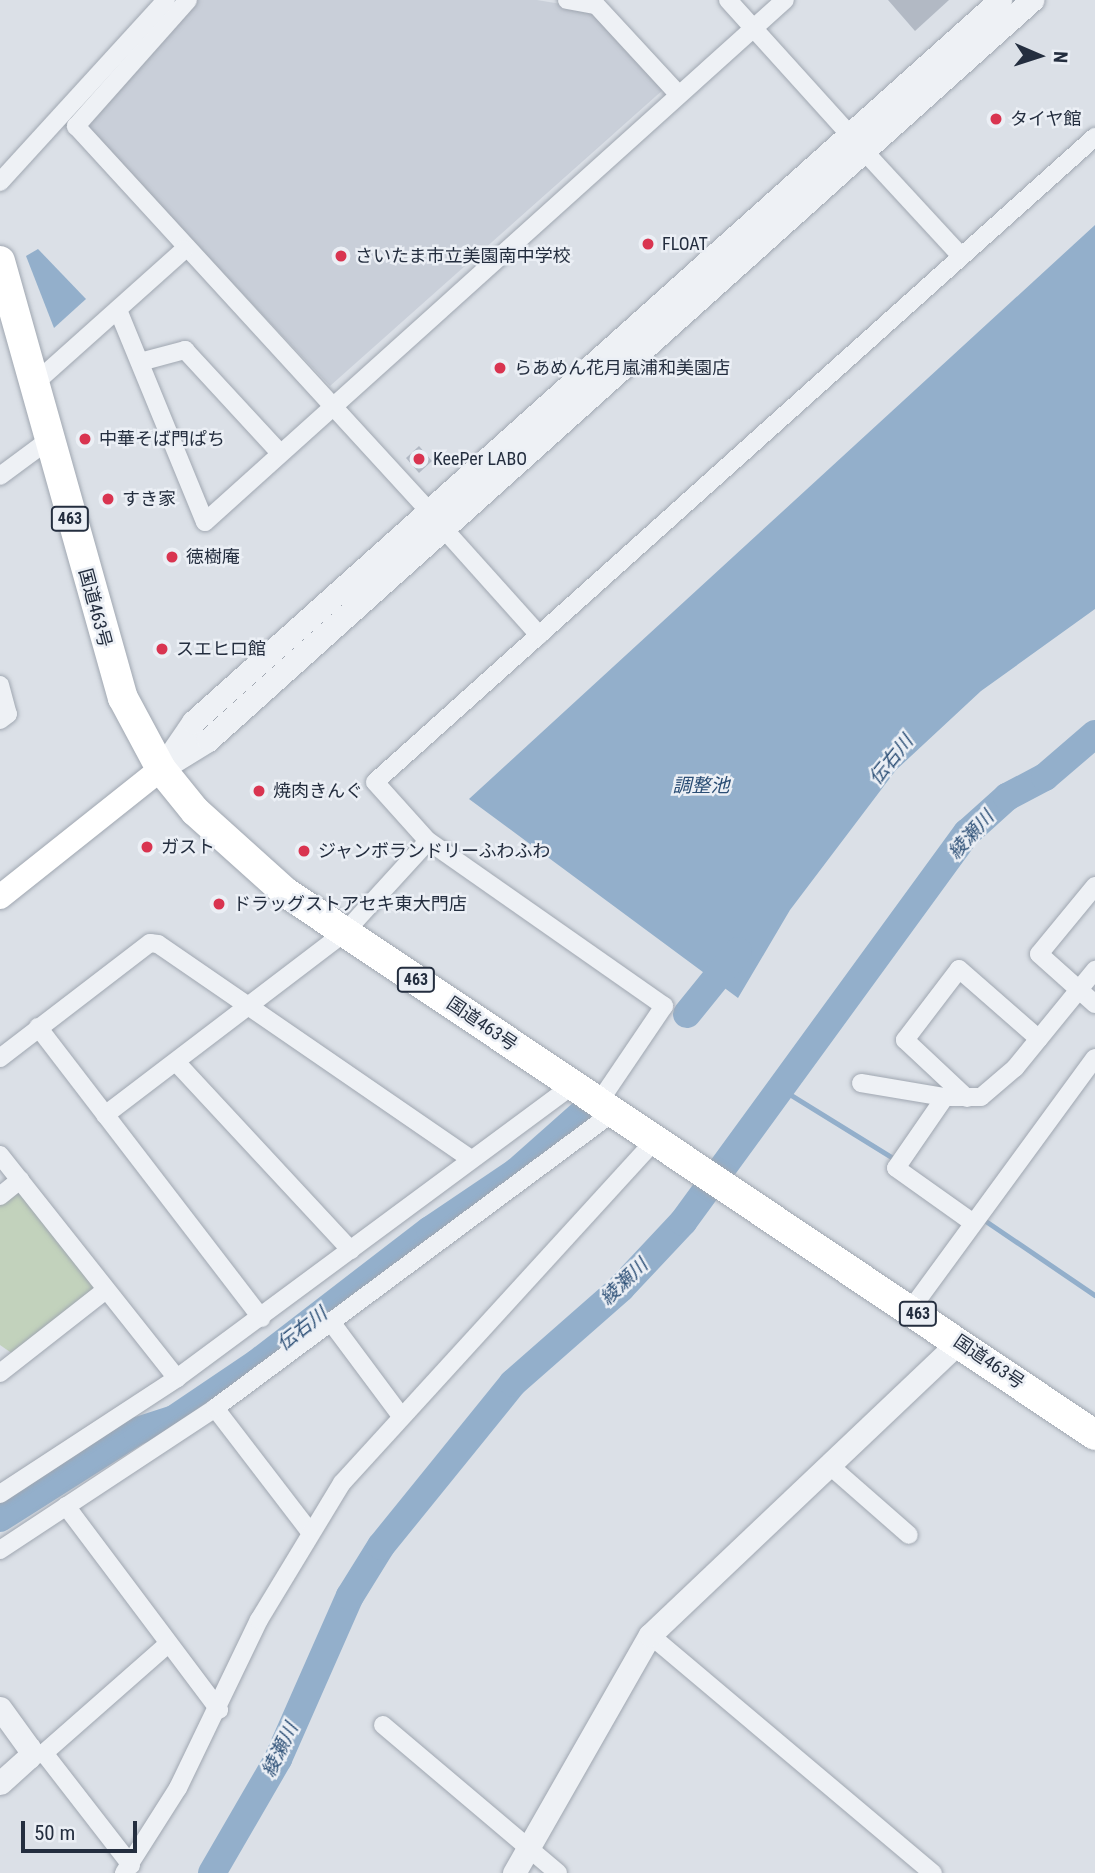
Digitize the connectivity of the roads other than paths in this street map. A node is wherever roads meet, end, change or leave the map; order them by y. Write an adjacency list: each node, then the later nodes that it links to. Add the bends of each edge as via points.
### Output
1 (166, 0): 13 (street)
2 (188, 0): 14 (street, via 76,126)
3 (567, 0): 8 (street)
4 (728, 0): 9 (street)
5 (785, 0): 9 (street)
6 (1000, 0): 12 (street)
7 (1032, 0): 12 (street)
8 (599, 3): 10 (street)
9 (754, 28): 10 (street); 12 (street)
10 (679, 95): 20 (street)
11 (1095, 137): 15 (street)
12 (857, 143): 15 (street); 24 (street)
13 (0, 182)
14 (184, 250): 17 (street); 20 (street)
15 (961, 256): 25 (street)
16 (0, 261): 19 (highway, 国道463号 / 463)
17 (118, 310): 18 (street); 19 (street)
18 (140, 362): 22 (street, via 186,350); 22 (street, via 205,522)
19 (34, 384): 21 (highway, 国道463号 / 463)
20 (333, 405): 22 (street); 24 (street)
21 (50, 439): 23 (street); 28 (highway, 国道463号 / 463, via 102,640 123,698)
22 (280, 453)
23 (0, 476)
24 (436, 520): 25 (street); 28 (street, via 193,722)
25 (539, 635): 29 (street, via 374,782)
26 (0, 685): 27 (street, via 8,714)
27 (0, 720)
28 (161, 769): 31 (main road); 32 (highway, 国道463号 / 463, via 238,855)
29 (428, 841): 32 (street); 46 (street, via 664,1006)
30 (1095, 886): 34 (street, via 1039,954)
31 (0, 897)
32 (345, 932): 36 (street); 43 (highway, 国道463号 / 463)
33 (1095, 970): 34 (street)
34 (1079, 990): 35 (street); 38 (street)
35 (1095, 1004)
36 (248, 1006): 37 (street, via 150,943); 41 (street); 50 (street)
37 (38, 1027): 39 (street); 47 (street)
38 (1039, 1039): 45 (street, via 981,1097); 45 (street, via 960,969 905,1040)
39 (2, 1052)
40 (1095, 1058): 53 (street)
41 (176, 1062): 47 (street); 54 (street)
42 (861, 1083): 44 (street)
43 (573, 1085): 46 (highway, 国道463号 / 463); 50 (street)
44 (944, 1097): 45 (street); 53 (street, via 896,1168)
45 (967, 1098)
46 (606, 1107): 48 (highway, 国道463号 / 463); 58 (street)
47 (105, 1115): 57 (street)
48 (655, 1140): 56 (highway, 国道463号 / 463); 63 (street)
49 (0, 1155): 51 (street)
50 (471, 1159): 54 (street)
51 (20, 1180): 52 (street); 55 (street)
52 (0, 1196)
53 (972, 1222): 56 (street)
54 (351, 1250): 57 (street)
55 (106, 1290): 60 (street); 61 (street)
56 (911, 1309): 59 (highway, 国道463号 / 463)
57 (261, 1318): 61 (street)
58 (331, 1322): 62 (street); 63 (street)
59 (959, 1342): 64 (highway, 国道463号 / 463); 65 (street)
60 (4, 1363)
61 (177, 1378): 66 (street)
62 (215, 1408): 67 (street); 68 (street)
63 (401, 1416): 68 (street, via 342,1483)
64 (1095, 1435)
65 (828, 1465): 69 (street); 71 (street)
66 (0, 1494)
67 (66, 1506): 70 (street); 72 (street)
68 (310, 1532): 74 (street, via 259,1620)
69 (909, 1535)
70 (0, 1550)
71 (650, 1635): 78 (street); 82 (street)
72 (169, 1644): 74 (street); 76 (street)
73 (0, 1708): 76 (street)
74 (219, 1710): 79 (street)
75 (383, 1725): 78 (street)
76 (36, 1755): 77 (street); 79 (street)
77 (0, 1783)
78 (528, 1848): 80 (street); 81 (street)
79 (127, 1869)
80 (514, 1873)
81 (558, 1873)
82 (933, 1873)

